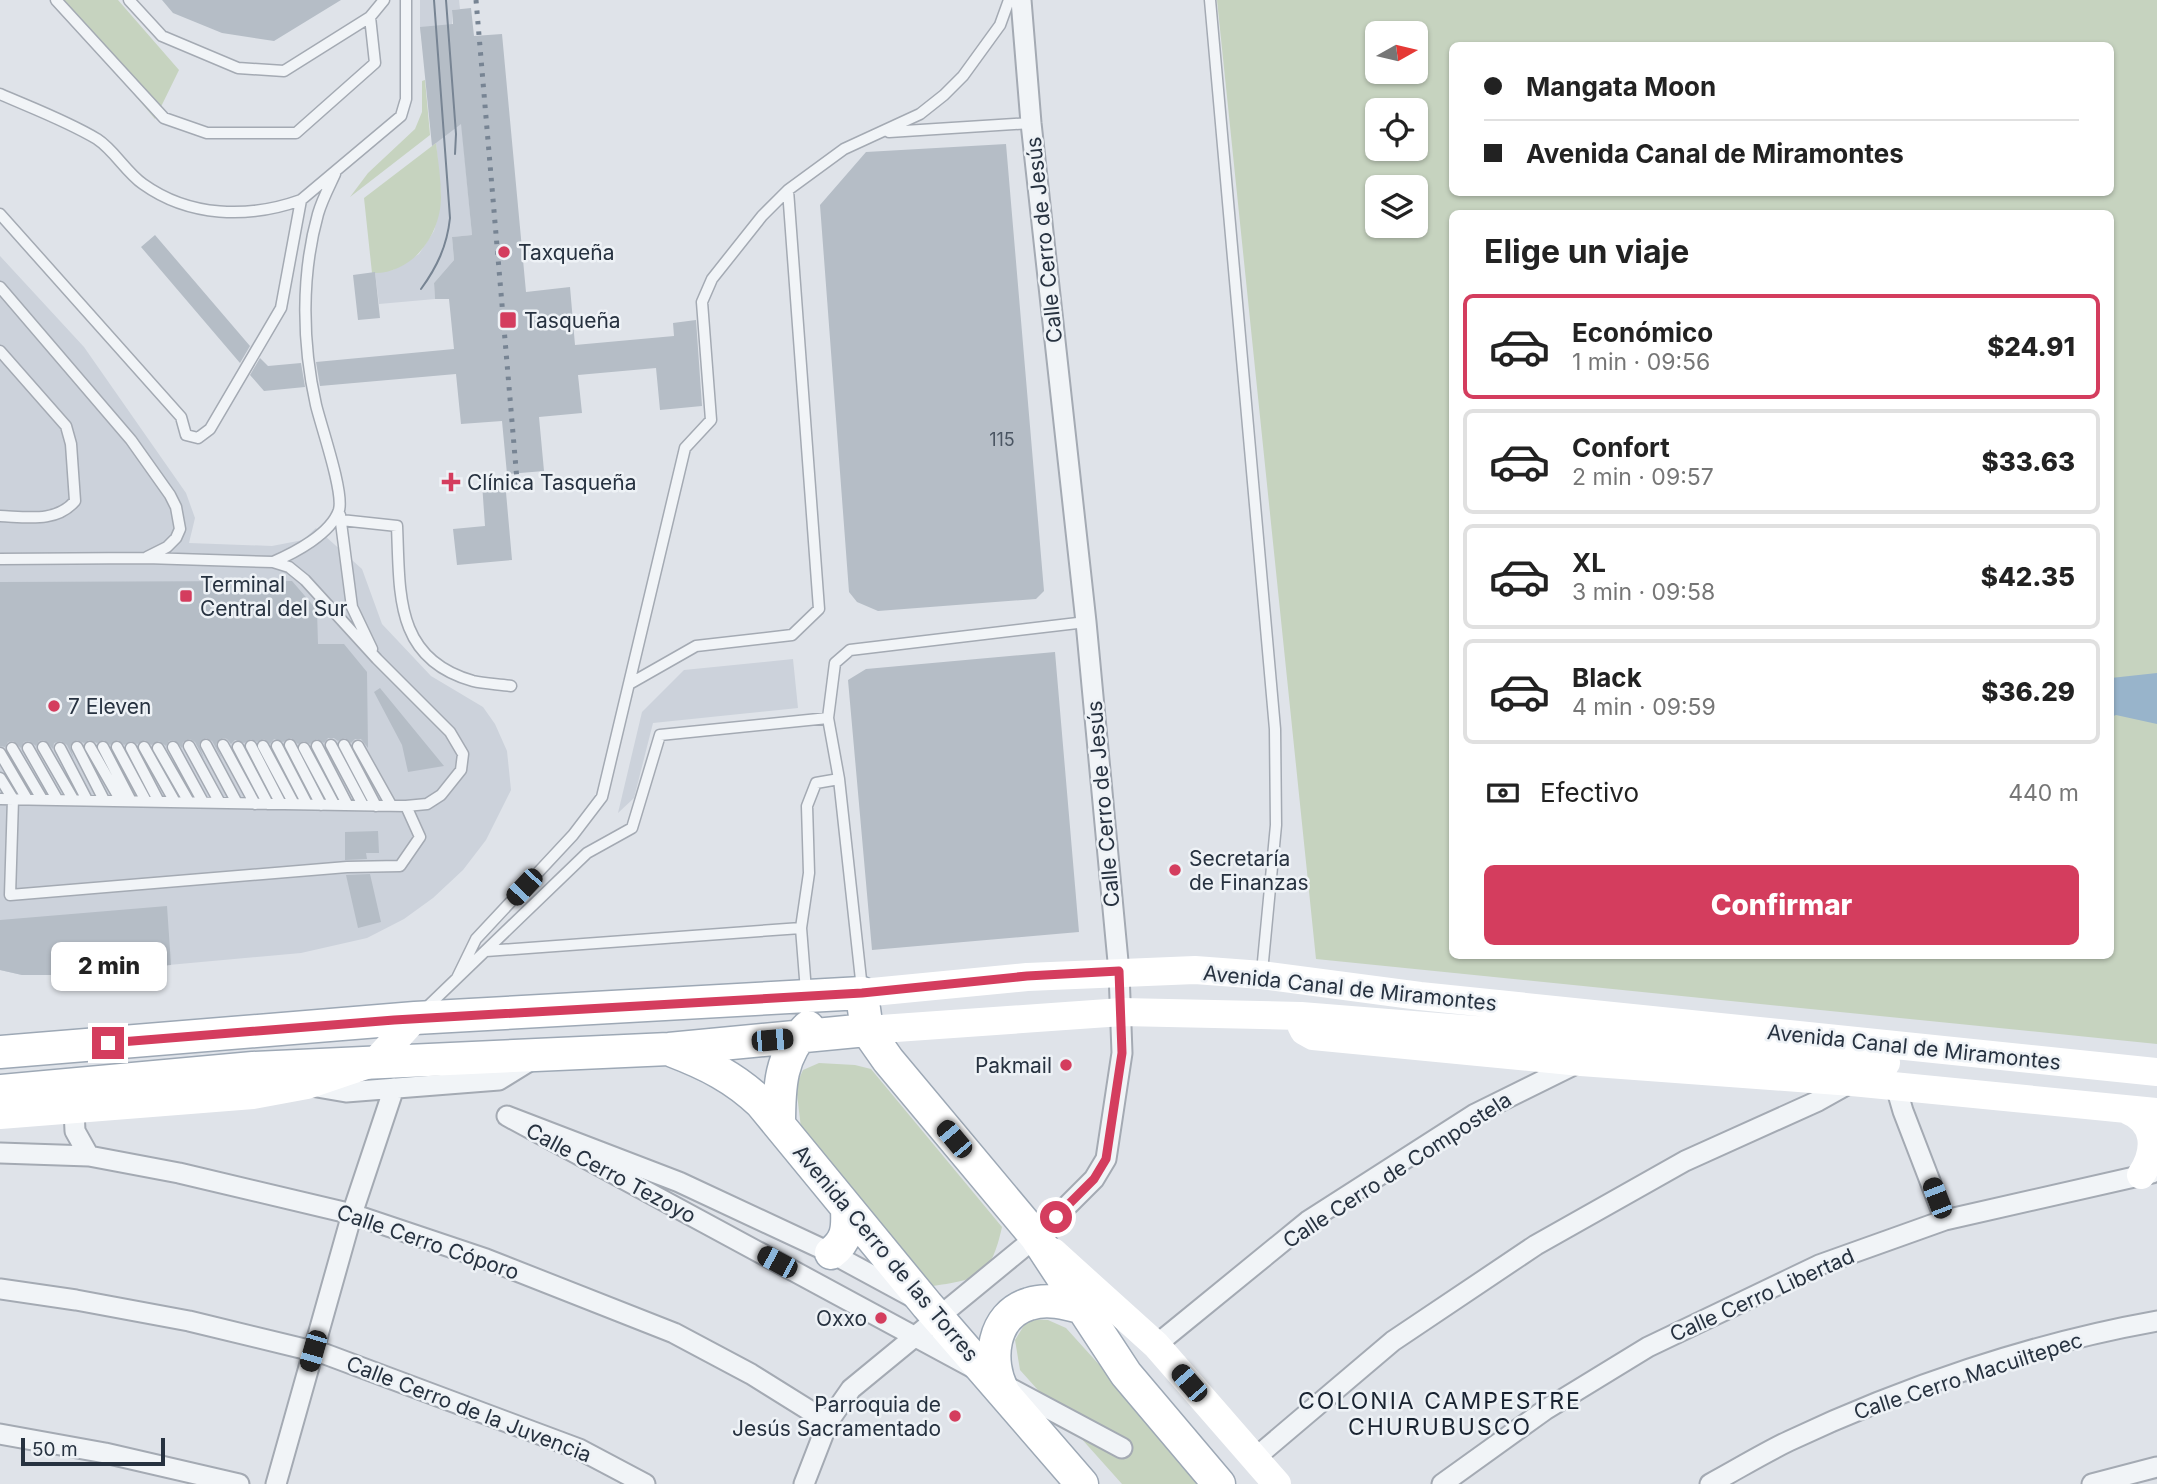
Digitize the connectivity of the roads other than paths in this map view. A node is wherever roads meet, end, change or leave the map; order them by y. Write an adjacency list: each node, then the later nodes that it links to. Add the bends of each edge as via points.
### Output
1 (56, 0): 8 (lane, via 164,118 207,133 296,133 375,63)
2 (129, 0): 8 (lane, via 162,36 250,69 284,71)
3 (384, 0): 8 (lane)
4 (406, 0): 12 (lane, via 406,99 401,116)
5 (1009, 0): 11 (lane, via 1000,25 963,76 920,114)
6 (1021, 0): 10 (street, Calle Cerro de Jesús)
7 (1210, 0): 88 (lane, via 1275,729 1276,825)
8 (370, 17)
9 (0, 94): 14 (lane, via 99,140 144,185 192,208 222,213 258,211)
10 (1031, 123): 11 (lane); 24 (street, Calle Cerro de Jesús)
11 (881, 132): 13 (lane, via 845,149)
12 (336, 171): 14 (lane); 18 (lane, via 318,212 305,299 314,393)
13 (788, 190): 26 (lane, via 734,249 702,302 711,420 685,448); 26 (lane, via 820,609 792,635 696,646)
14 (300, 200): 15 (lane, via 281,308 210,429 198,438 186,435 181,417)
15 (0, 214)
16 (0, 287): 21 (lane, via 131,440 170,495 180,529 167,547)
17 (0, 351): 19 (lane, via 66,426 75,501 54,517)
18 (339, 508): 20 (lane); 23 (lane, via 329,525 300,550)
19 (0, 516)
20 (341, 520): 25 (lane, via 352,607); 27 (lane, via 397,526 400,600 416,644 439,666 474,681)
21 (146, 558): 22 (lane); 23 (lane)
22 (0, 559)
23 (273, 562): 25 (lane, via 305,580)
24 (1086, 622): 28 (lane, via 850,650 835,663); 87 (street, Calle Cerro de Jesús)
25 (377, 659): 84 (lane, via 450,732 463,754 461,770 441,795 427,804)
26 (631, 683): 89 (lane, via 603,797 476,939)
27 (511, 686)
28 (828, 718): 56 (lane); 86 (lane, via 660,735 632,828 587,853)
29 (223, 745): 73 (lane)
30 (344, 745): 83 (lane)
31 (189, 746): 71 (lane)
32 (206, 746): 72 (lane)
33 (251, 746): 75 (lane)
34 (263, 746): 76 (lane)
35 (277, 746): 77 (lane)
36 (290, 746): 80 (lane)
37 (317, 746): 79 (lane)
38 (331, 746): 81 (lane)
39 (358, 746): 82 (lane)
40 (43, 747): 62 (lane)
41 (77, 747): 64 (lane)
42 (90, 747): 65 (lane)
43 (103, 747): 65 (lane)
44 (117, 747): 66 (lane)
45 (144, 747): 68 (lane)
46 (173, 747): 70 (lane)
47 (238, 747): 74 (lane)
48 (12, 748): 60 (lane)
49 (28, 748): 61 (lane)
50 (60, 748): 63 (lane)
51 (131, 748): 67 (lane)
52 (158, 748): 69 (lane)
53 (304, 748): 78 (lane)
54 (0, 753): 59 (lane)
55 (0, 778): 58 (lane)
56 (839, 779): 85 (lane, via 816,783 807,806 809,873); 90 (lane)
57 (0, 799): 58 (lane)
58 (13, 799): 59 (lane); 84 (lane, via 10,895 400,866 419,837)
59 (27, 799): 60 (lane)
60 (42, 799): 61 (lane)
61 (57, 799): 62 (lane)
62 (72, 799): 63 (lane)
63 (87, 800): 64 (lane)
64 (104, 800): 65 (lane)
65 (126, 801): 66 (lane)
66 (146, 801): 67 (lane)
67 (159, 802): 68 (lane)
68 (175, 802): 69 (lane)
69 (189, 802): 70 (lane)
70 (203, 802): 71 (lane)
71 (220, 803): 72 (lane)
72 (237, 803): 73 (lane)
73 (255, 803): 74 (lane)
74 (268, 804): 75 (lane)
75 (281, 804): 76 (lane)
76 (294, 804): 77 (lane)
77 (307, 804): 80 (lane)
78 (334, 804): 79 (lane); 80 (lane)
79 (347, 804): 81 (lane)
80 (321, 805)
81 (363, 805): 83 (lane)
82 (391, 805): 83 (lane); 84 (lane)
83 (376, 806)
84 (406, 806)
85 (801, 928): 86 (lane); 91 (lane)
86 (486, 951): 89 (lane)
87 (1119, 971): 88 (main road, Avenida Canal de Miramontes); 90 (main road, Avenida Canal de Miramontes); 93 (street, Calle Cerro de Jesús)
88 (1262, 975): 92 (main road, Avenida Canal de Miramontes)
89 (457, 978): 95 (lane)
90 (862, 993): 91 (main road, Avenida Canal de Miramontes); 96 (main road); 97 (main road, via 820,1016)
91 (807, 996): 95 (main road, Avenida Canal de Miramontes)
92 (1420, 996): 94 (main road, via 1382,1003 1321,997 1309,1003); 104 (main road, Avenida Canal de Miramontes)
93 (1122, 1012): 94 (main road, Avenida Canal de Miramontes); 96 (main road, Avenida Canal de Miramontes); 124 (street, Calle Cerro de Jesús, via 1122,1053 1106,1159 1094,1179)
94 (1301, 1016): 102 (main road, Avenida Canal de Miramontes, via 1301,1026 1313,1036); 111 (main road, Avenida Canal de Miramontes, via 1886,1063)
95 (415, 1018): 99 (main road, Avenida Canal de Miramontes); 101 (main road, Avenida Canal de Miramontes)
96 (867, 1030): 97 (main road, Avenida Canal de Miramontes); 124 (main road)
97 (798, 1038): 98 (main road, Avenida Canal de Miramontes); 117 (main road, via 780,1079)
98 (669, 1049): 100 (main road, Avenida Canal de Miramontes); 117 (main road, Avenida Cerro de las Torres, via 744,1086)
99 (0, 1052)
100 (541, 1055): 101 (main road, Avenida Canal de Miramontes); 109 (street, Avenida Canal de Miramontes, via 499,1080)
101 (375, 1062): 103 (main road, Avenida Canal de Miramontes); 107 (main road, Avenida Canal de Miramontes)
102 (1581, 1062): 105 (main road, Avenida Canal de Miramontes); 130 (street, Calle Cerro de Compostela, via 1475,1114 1308,1222)
103 (253, 1068): 107 (street, Avenida Canal de Miramontes); 110 (main road, Avenida Canal de Miramontes)
104 (2157, 1072)
105 (1789, 1076): 106 (main road, Avenida Canal de Miramontes); 114 (street, via 1800,1092)
106 (1852, 1082): 108 (main road, Avenida Canal de Miramontes); 114 (street)
107 (307, 1085): 109 (street, Avenida Canal de Miramontes, via 346,1092); 113 (main road, Avenida Canal de Miramontes, via 253,1095)
108 (1896, 1087): 112 (main road, Avenida Canal de Miramontes); 123 (street)
109 (394, 1088): 122 (street)
110 (0, 1091)
111 (2157, 1091)
112 (2117, 1109): 115 (main road, Avenida Canal de Miramontes); 120 (main road, via 2135,1113 2152,1129 2156,1145)
113 (74, 1110): 116 (main road, Avenida Canal de Miramontes); 119 (street, via 75,1131)
114 (1792, 1112): 136 (street, via 1685,1161 1535,1245 1393,1341)
115 (2157, 1112)
116 (0, 1115)
117 (779, 1125): 121 (main road, Avenida Cerro de las Torres)
118 (0, 1153): 119 (street, Calle Cerro Cóporo)
119 (89, 1156): 122 (street, Calle Cerro Cóporo, via 179,1172)
120 (2149, 1174): 123 (street, Calle Cerro Libertad)
121 (847, 1210): 125 (main road, via 846,1234 841,1246); 128 (main road, Avenida Cerro de las Torres)
122 (352, 1214): 131 (street); 133 (street, Calle Cerro Cóporo, via 486,1259 674,1333)
123 (1945, 1220): 145 (street, Calle Cerro Libertad, via 1819,1265 1647,1347 1545,1410)
124 (1036, 1237): 127 (main road); 128 (street, Calle Cerro de Jesús); 130 (main road)
125 (831, 1253): 128 (street, Calle Cerro Tezoyo); 135 (street, Calle Cerro Tezoyo, via 679,1182 507,1116)
126 (0, 1289): 131 (street, Calle Cerro de la Juvencia, via 189,1321)
127 (1083, 1308): 132 (main road, via 1042,1301 1015,1310 1006,1319 994,1357); 143 (main road, via 1126,1374)
128 (933, 1311): 132 (main road, Avenida Cerro de las Torres); 133 (street, Calle Cerro de Jesús, via 851,1389)
129 (2157, 1321): 146 (street, Calle Cerro Macuiltepec, via 2015,1356 1884,1399 1788,1442)
130 (1156, 1345): 136 (main road)
131 (313, 1351): 139 (street); 140 (street, Calle Cerro de la Juvencia, via 579,1449)
132 (1005, 1395): 142 (main road, Avenida Cerro de las Torres)
133 (828, 1422): 141 (street, Calle Cerro de Jesús)
134 (0, 1434): 138 (street)
135 (1122, 1448)
136 (1255, 1458): 144 (main road)
137 (2157, 1467): 147 (street)
138 (239, 1484)
139 (276, 1484)
140 (645, 1484)
141 (804, 1484)
142 (1082, 1484)
143 (1219, 1484)
144 (1277, 1484)
145 (1442, 1484)
146 (1710, 1484)
147 (2092, 1484)

